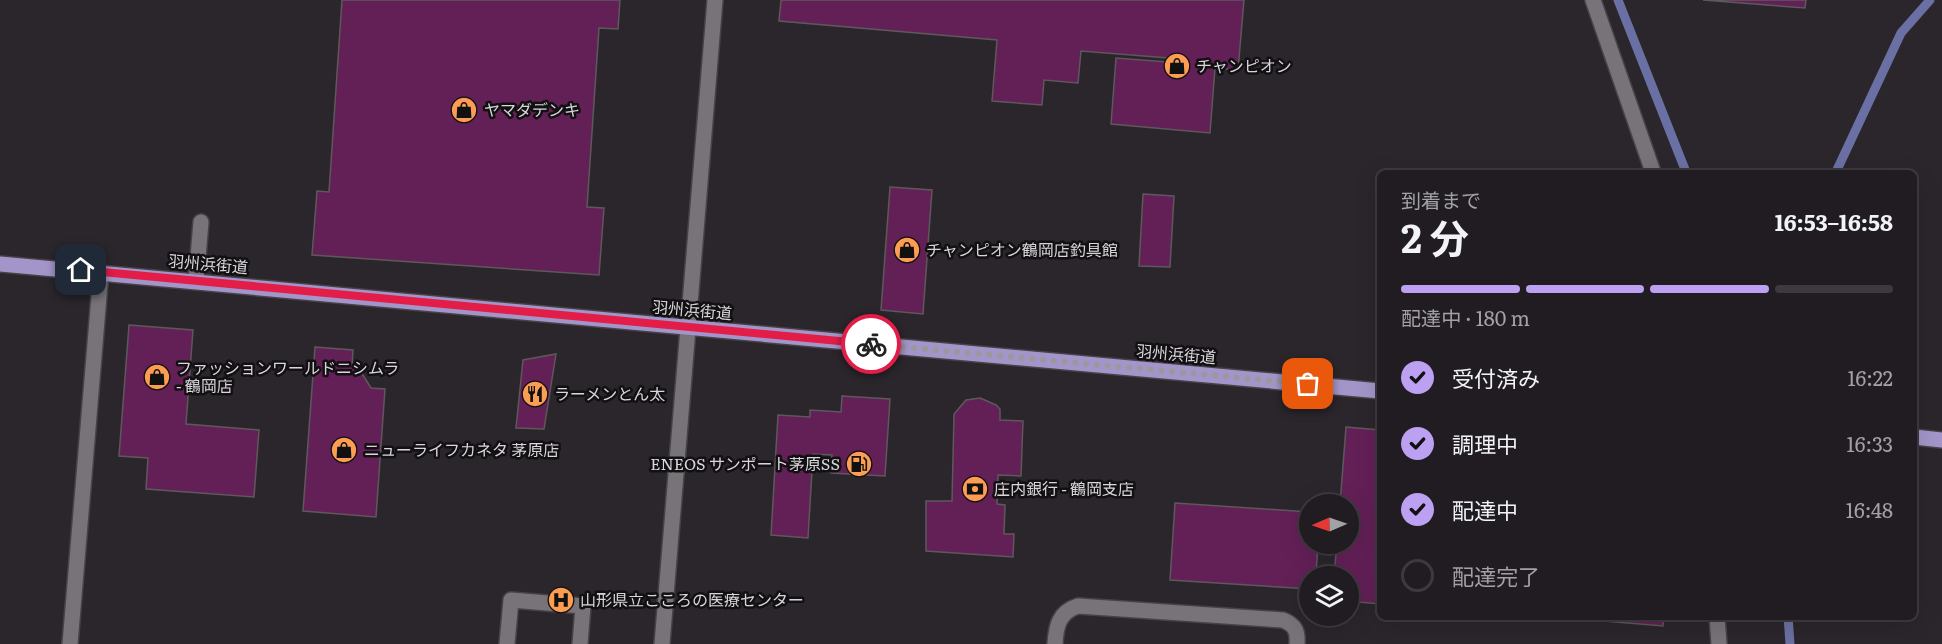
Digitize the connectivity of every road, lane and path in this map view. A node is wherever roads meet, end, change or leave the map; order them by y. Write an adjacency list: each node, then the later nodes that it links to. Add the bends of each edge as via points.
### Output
1 (715, 0): 8 (street)
2 (1593, 0): 3 (street)
3 (1652, 170)
4 (201, 222): 7 (street)
5 (0, 264): 6 (main road, 羽州浜街道)
6 (101, 272): 7 (main road, 羽州浜街道); 13 (street)
7 (196, 281): 8 (main road, 羽州浜街道)
8 (687, 327): 9 (main road, 羽州浜街道); 16 (street)
9 (1377, 390)
10 (1917, 437): 11 (main road)
11 (1942, 440)
12 (1717, 620): 19 (street)
13 (70, 644)
14 (507, 644): 15 (street, via 511,600 583,606)
15 (580, 644)
16 (662, 644)
17 (1055, 644): 18 (street, via 1061,616 1078,606 1283,620 1295,627)
18 (1297, 644)
19 (1719, 644)

